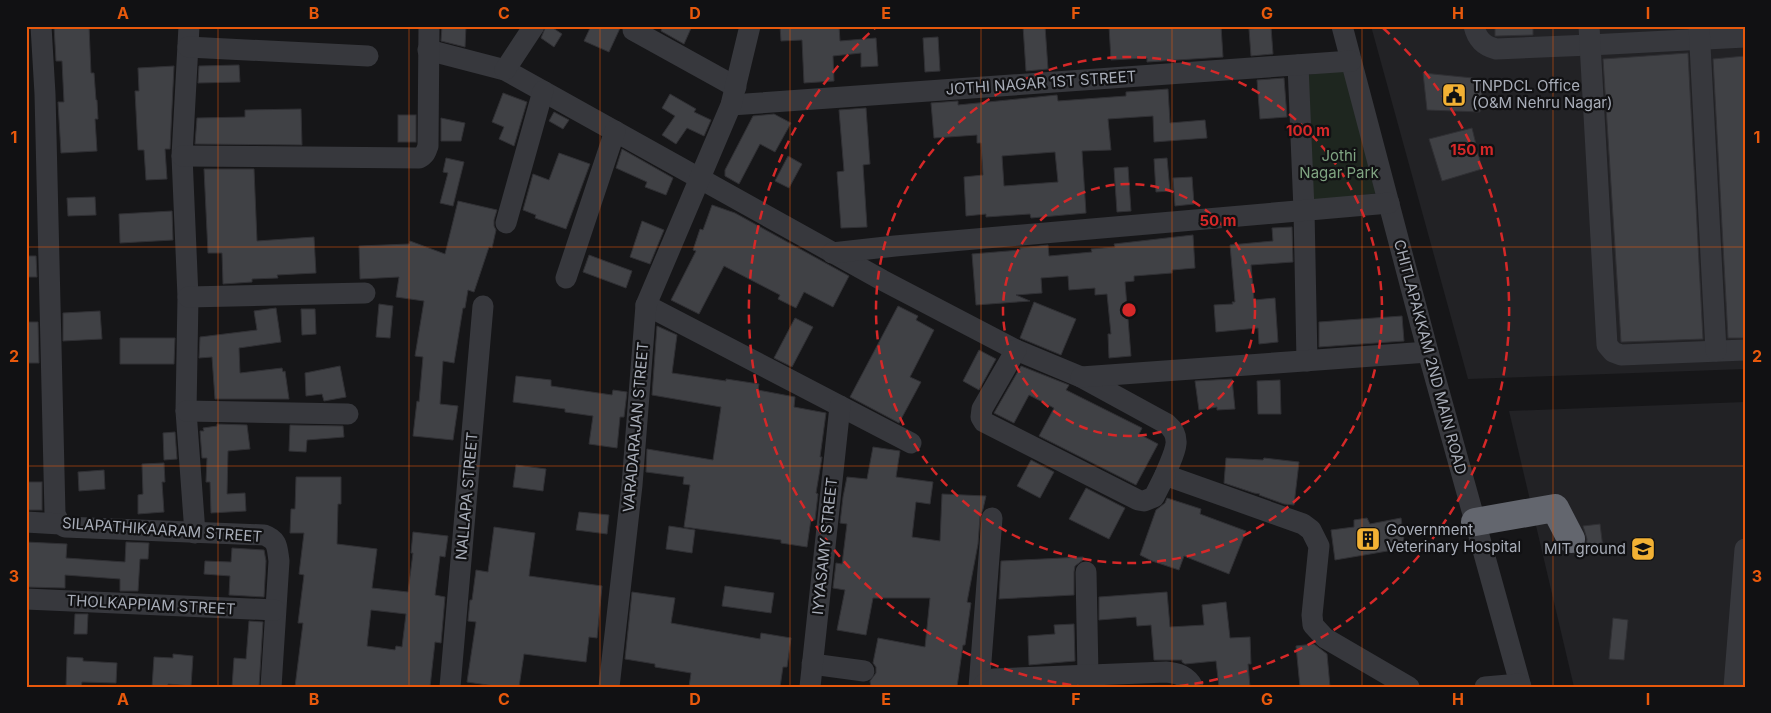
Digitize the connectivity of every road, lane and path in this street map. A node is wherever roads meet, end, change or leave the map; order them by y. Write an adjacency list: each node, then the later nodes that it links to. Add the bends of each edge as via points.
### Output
1 (41, 26): 45 (street, via 56,514)
2 (429, 26): 12 (street)
3 (534, 26): 16 (street)
4 (1342, 26): 14 (street, CHITLAPAKKAM 2ND MAIN ROAD)
5 (1474, 26): 9 (street, via 1480,41 1486,47 1496,49)
6 (748, 28): 18 (street, VARADARAJAN STREET)
7 (632, 30): 18 (street)
8 (1699, 33): 9 (street); 10 (street); 33 (street)
9 (1590, 36): 33 (street, via 1607,345 1621,355)
10 (1745, 36)
11 (188, 37): 13 (street); 20 (street)
12 (428, 50): 16 (street); 20 (street, via 428,146 422,156)
13 (368, 56)
14 (1351, 61): 15 (street, JOTHI NAGAR 1ST STREET); 22 (street, CHITLAPAKKAM 2ND MAIN ROAD)
15 (1298, 65): 18 (street, JOTHI NAGAR 1ST STREET); 23 (street)
16 (505, 70): 17 (street)
17 (543, 91): 19 (street); 24 (street)
18 (734, 96): 21 (street, VARADARAJAN STREET)
19 (615, 131): 21 (street); 26 (street)
20 (182, 156): 28 (street)
21 (700, 178): 25 (street); 29 (street, VARADARAJAN STREET)
22 (1389, 203): 23 (street); 34 (street, CHITLAPAKKAM 2ND MAIN ROAD)
23 (1304, 210): 25 (street); 35 (street)
24 (506, 223)
25 (832, 252): 31 (street)
26 (566, 278)
27 (366, 293): 28 (street)
28 (188, 296): 38 (street)
29 (646, 305): 37 (street); 58 (street, VARADARAJAN STREET, via 632,485)
30 (483, 306): 57 (street, NALLAPA STREET)
31 (1016, 350): 36 (street); 41 (street, via 982,409 980,417 984,422 1138,500 1154,497)
32 (1745, 350): 33 (street)
33 (1716, 351)
34 (1428, 352): 35 (street); 44 (street, CHITLAPAKKAM 2ND MAIN ROAD)
35 (1307, 361): 36 (street)
36 (1081, 377): 41 (street, via 1174,430 1177,441)
37 (840, 406): 40 (street); 52 (street, IYYASAMY STREET)
38 (186, 411): 39 (street); 46 (street)
39 (348, 414)
40 (911, 443)
41 (1165, 475): 62 (street, via 1311,530 1319,546 1313,625 1325,638)
42 (992, 518): 60 (street)
43 (26, 522): 45 (street, SILAPATHIKAARAM STREET)
44 (1475, 522): 47 (highway, via 1554,508); 55 (street, CHITLAPAKKAM 2ND MAIN ROAD)
45 (60, 524): 46 (street, SILAPATHIKAARAM STREET, via 64,527)
46 (195, 533): 51 (street, SILAPATHIKAARAM STREET, via 272,538 279,561)
47 (1571, 539)
48 (1745, 549): 64 (street)
49 (1086, 572): 54 (street)
50 (26, 599): 51 (street, THOLKAPPIAM STREET)
51 (275, 610): 56 (street)
52 (812, 664): 53 (street); 59 (street, IYYASAMY STREET)
53 (864, 671)
54 (1088, 675): 60 (street, via 994,679); 61 (street, via 1175,673 1184,676)
55 (1520, 685): 63 (street)
56 (271, 687)
57 (450, 687)
58 (609, 687)
59 (810, 687)
60 (981, 687)
61 (1193, 687)
62 (1409, 687)
63 (1485, 687)
64 (1734, 687)

